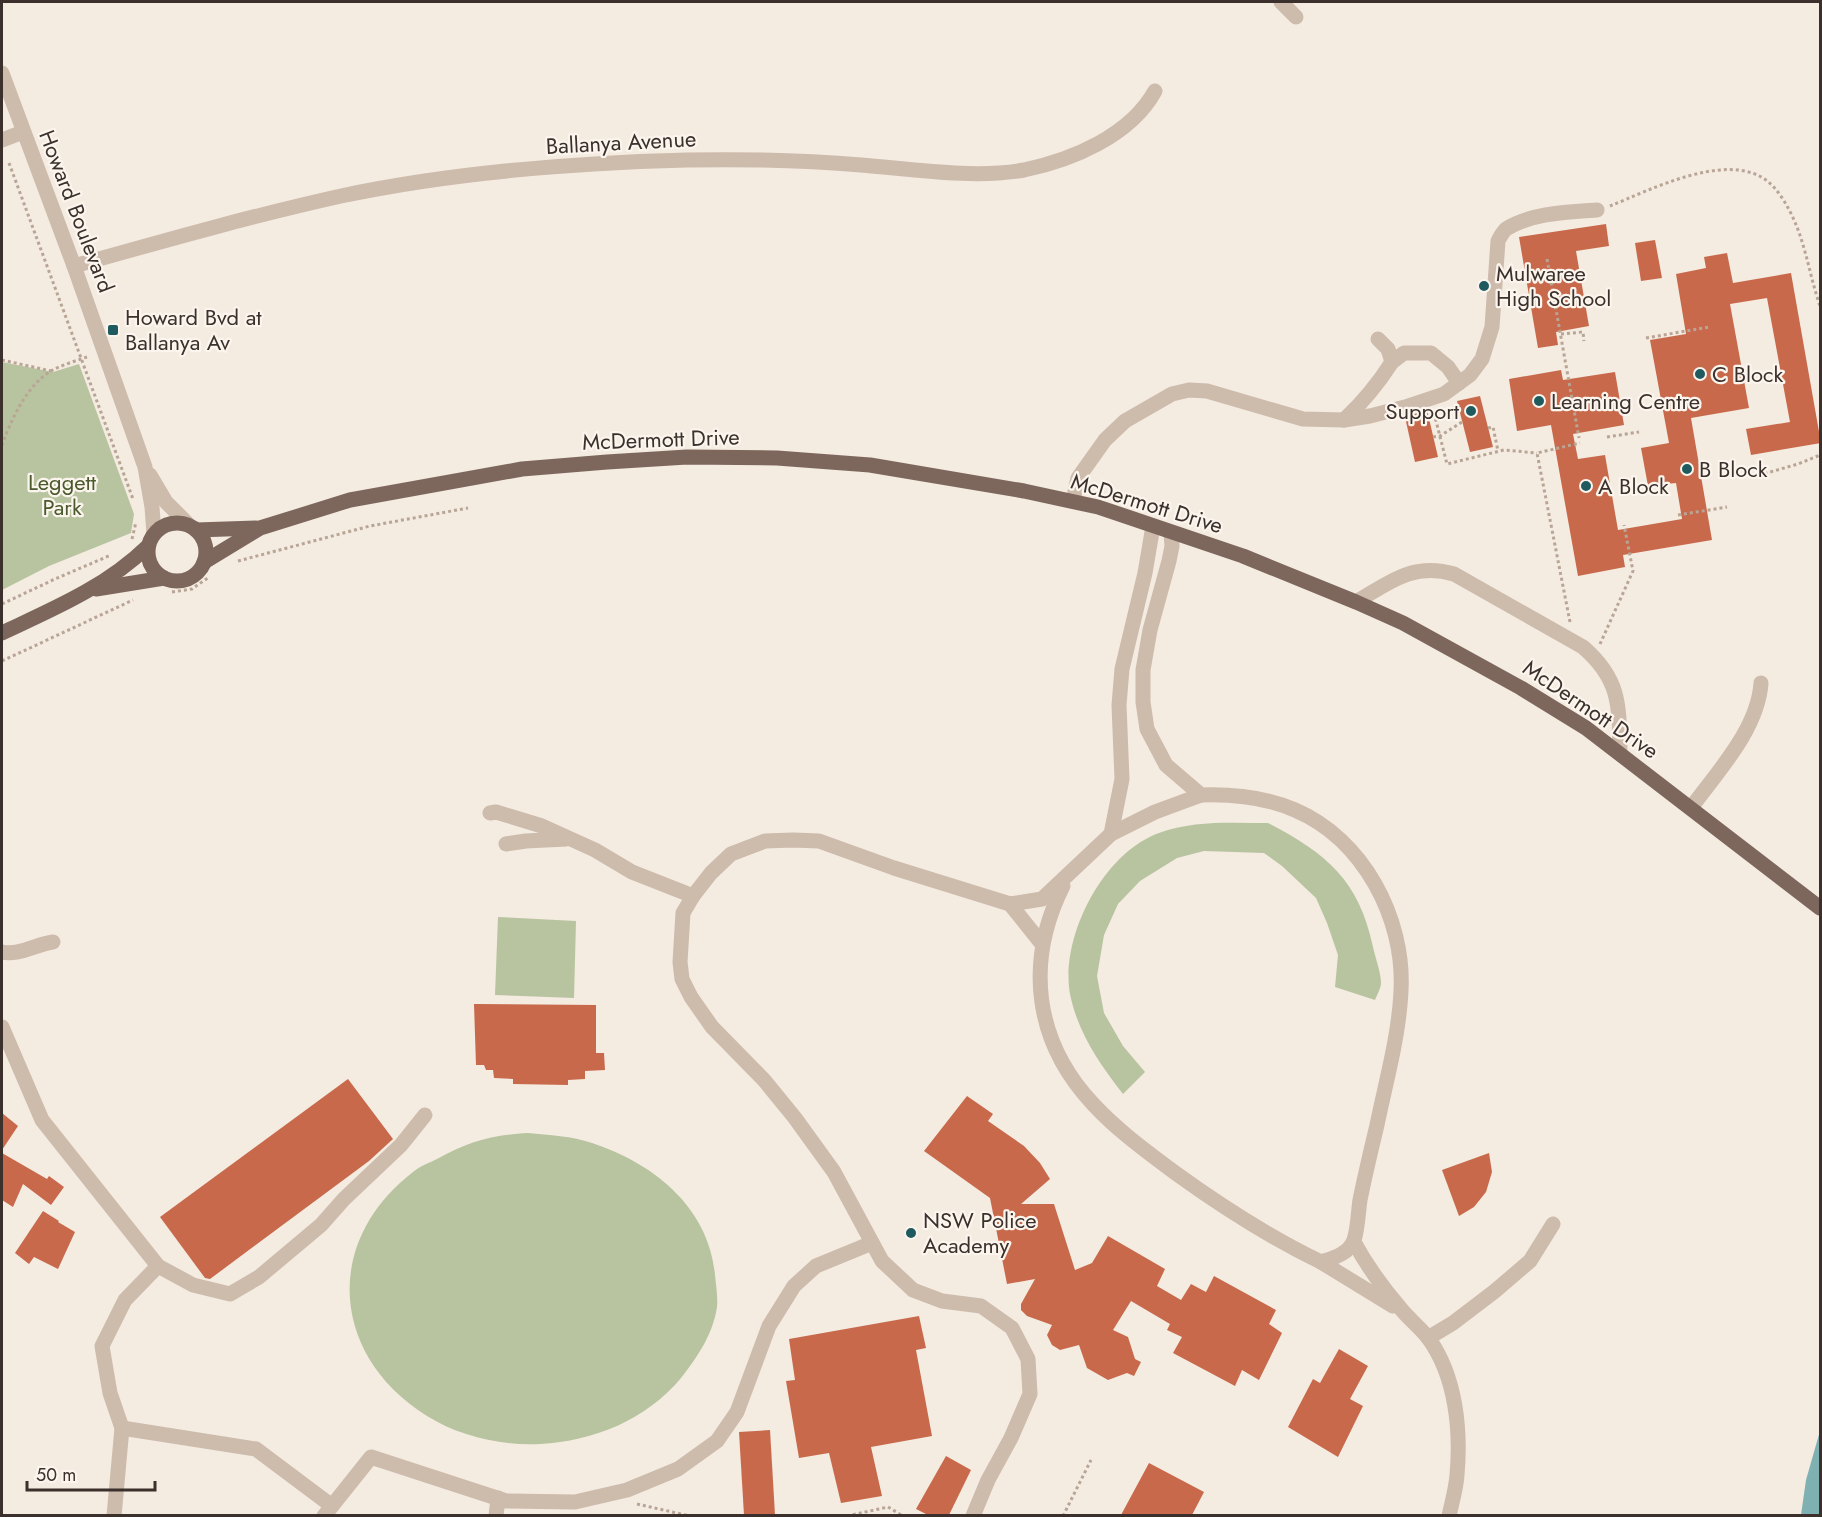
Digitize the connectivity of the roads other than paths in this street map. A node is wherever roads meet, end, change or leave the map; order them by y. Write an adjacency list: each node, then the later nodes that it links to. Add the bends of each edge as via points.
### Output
1 (1281, 2): 2 (street)
2 (1296, 17)
3 (2, 73): 5 (street, Howard Boulevard)
4 (1155, 91): 8 (street, Ballanya Avenue, via 1135,117 1107,138 1070,157 1023,170 975,173 738,159 555,167 421,182 342,196 215,226)
5 (23, 132): 6 (street); 8 (street, Howard Boulevard)
6 (2, 140)
7 (1597, 210): 11 (street, via 1551,214 1505,230 1498,241 1492,327 1482,359)
8 (74, 266): 13 (street, Howard Boulevard)
9 (1378, 339): 10 (street, via 1388,349)
10 (1392, 362): 11 (street, via 1404,353 1431,353); 12 (street, via 1363,402)
11 (1459, 383): 12 (street, via 1444,394 1405,407)
12 (1344, 420): 14 (street, via 1303,419 1207,391 1172,394 1125,421 1106,440 1078,478)
13 (145, 468): 16 (street, Howard Boulevard, via 166,502); 19 (street, Howard Boulevard, via 152,507)
14 (1073, 501): 15 (main road, McDermott Drive); 17 (main road, McDermott Drive, via 870,465 687,457 522,469 441,482 350,500)
15 (1153, 526): 18 (main road, McDermott Drive); 30 (street, via 1122,669 1122,779)
16 (192, 528): 17 (main road, McDermott Drive); 19 (main road, via 170,523 161,527); 20 (main road, via 205,545)
17 (260, 528): 20 (main road, McDermott Drive)
18 (1171, 533): 23 (main road, McDermott Drive, via 1243,556); 27 (street, via 1169,561 1143,670 1143,702 1147,729 1166,765)
19 (151, 540): 21 (main road, via 148,554); 22 (main road, via 132,562)
20 (209, 567): 21 (main road)
21 (165, 585): 22 (main road)
22 (92, 590): 24 (main road)
23 (1356, 602): 26 (main road, McDermott Drive, via 1403,623 1521,688); 26 (street, via 1400,576 1438,569 1454,574 1583,647 1608,673 1619,706)
24 (2, 633)
25 (1761, 683): 28 (street, via 1756,712 1748,729)
26 (1620, 753): 28 (main road, McDermott Drive)
27 (1201, 795): 30 (street); 43 (street, via 1228,794 1271,801 1316,822 1351,852 1380,891 1391,918 1400,955 1401,990 1395,1039)
28 (1691, 808): 36 (main road, McDermott Drive)
29 (490, 813): 31 (street, via 542,826)
30 (1111, 834): 33 (street)
31 (570, 839): 32 (street); 34 (street, via 632,872)
32 (506, 844)
33 (1069, 875): 35 (street, via 1042,899); 38 (street, via 1055,900)
34 (693, 896): 35 (street, via 731,854 765,841 793,840 819,841); 44 (street, via 683,913 682,979 712,1027 764,1080 828,1163)
35 (1010, 904): 38 (street)
36 (1821, 908)
37 (53, 942): 39 (street, via 10,954)
38 (1042, 944): 45 (street, via 1040,990 1046,1027 1062,1062 1092,1104 1132,1140 1231,1212)
39 (2, 952)
40 (2, 1027): 46 (street, via 42,1119)
41 (425, 1115): 46 (street, via 401,1145 321,1225 259,1277 230,1294 193,1285)
42 (1553, 1224): 48 (street, via 1530,1261 1453,1323)
43 (1354, 1242): 45 (street, via 1340,1256); 47 (street, via 1367,1267)
44 (872, 1243): 50 (street, via 816,1266 794,1286 769,1326 737,1412 717,1441 678,1469 627,1490 575,1502); 54 (street, via 882,1261 913,1290 942,1301 981,1306 1012,1328 1028,1359 1030,1394)
45 (1321, 1262): 47 (street)
46 (158, 1266): 49 (street, via 125,1300 102,1346 110,1393)
47 (1402, 1311): 48 (street)
48 (1428, 1338): 55 (street, via 1449,1380 1456,1409 1457,1477)
49 (122, 1428): 51 (street, via 256,1449); 52 (street)
50 (498, 1498): 51 (street, via 371,1457); 53 (street)
51 (328, 1511)
52 (114, 1515)
53 (496, 1515)
54 (973, 1515)
55 (1449, 1515)

